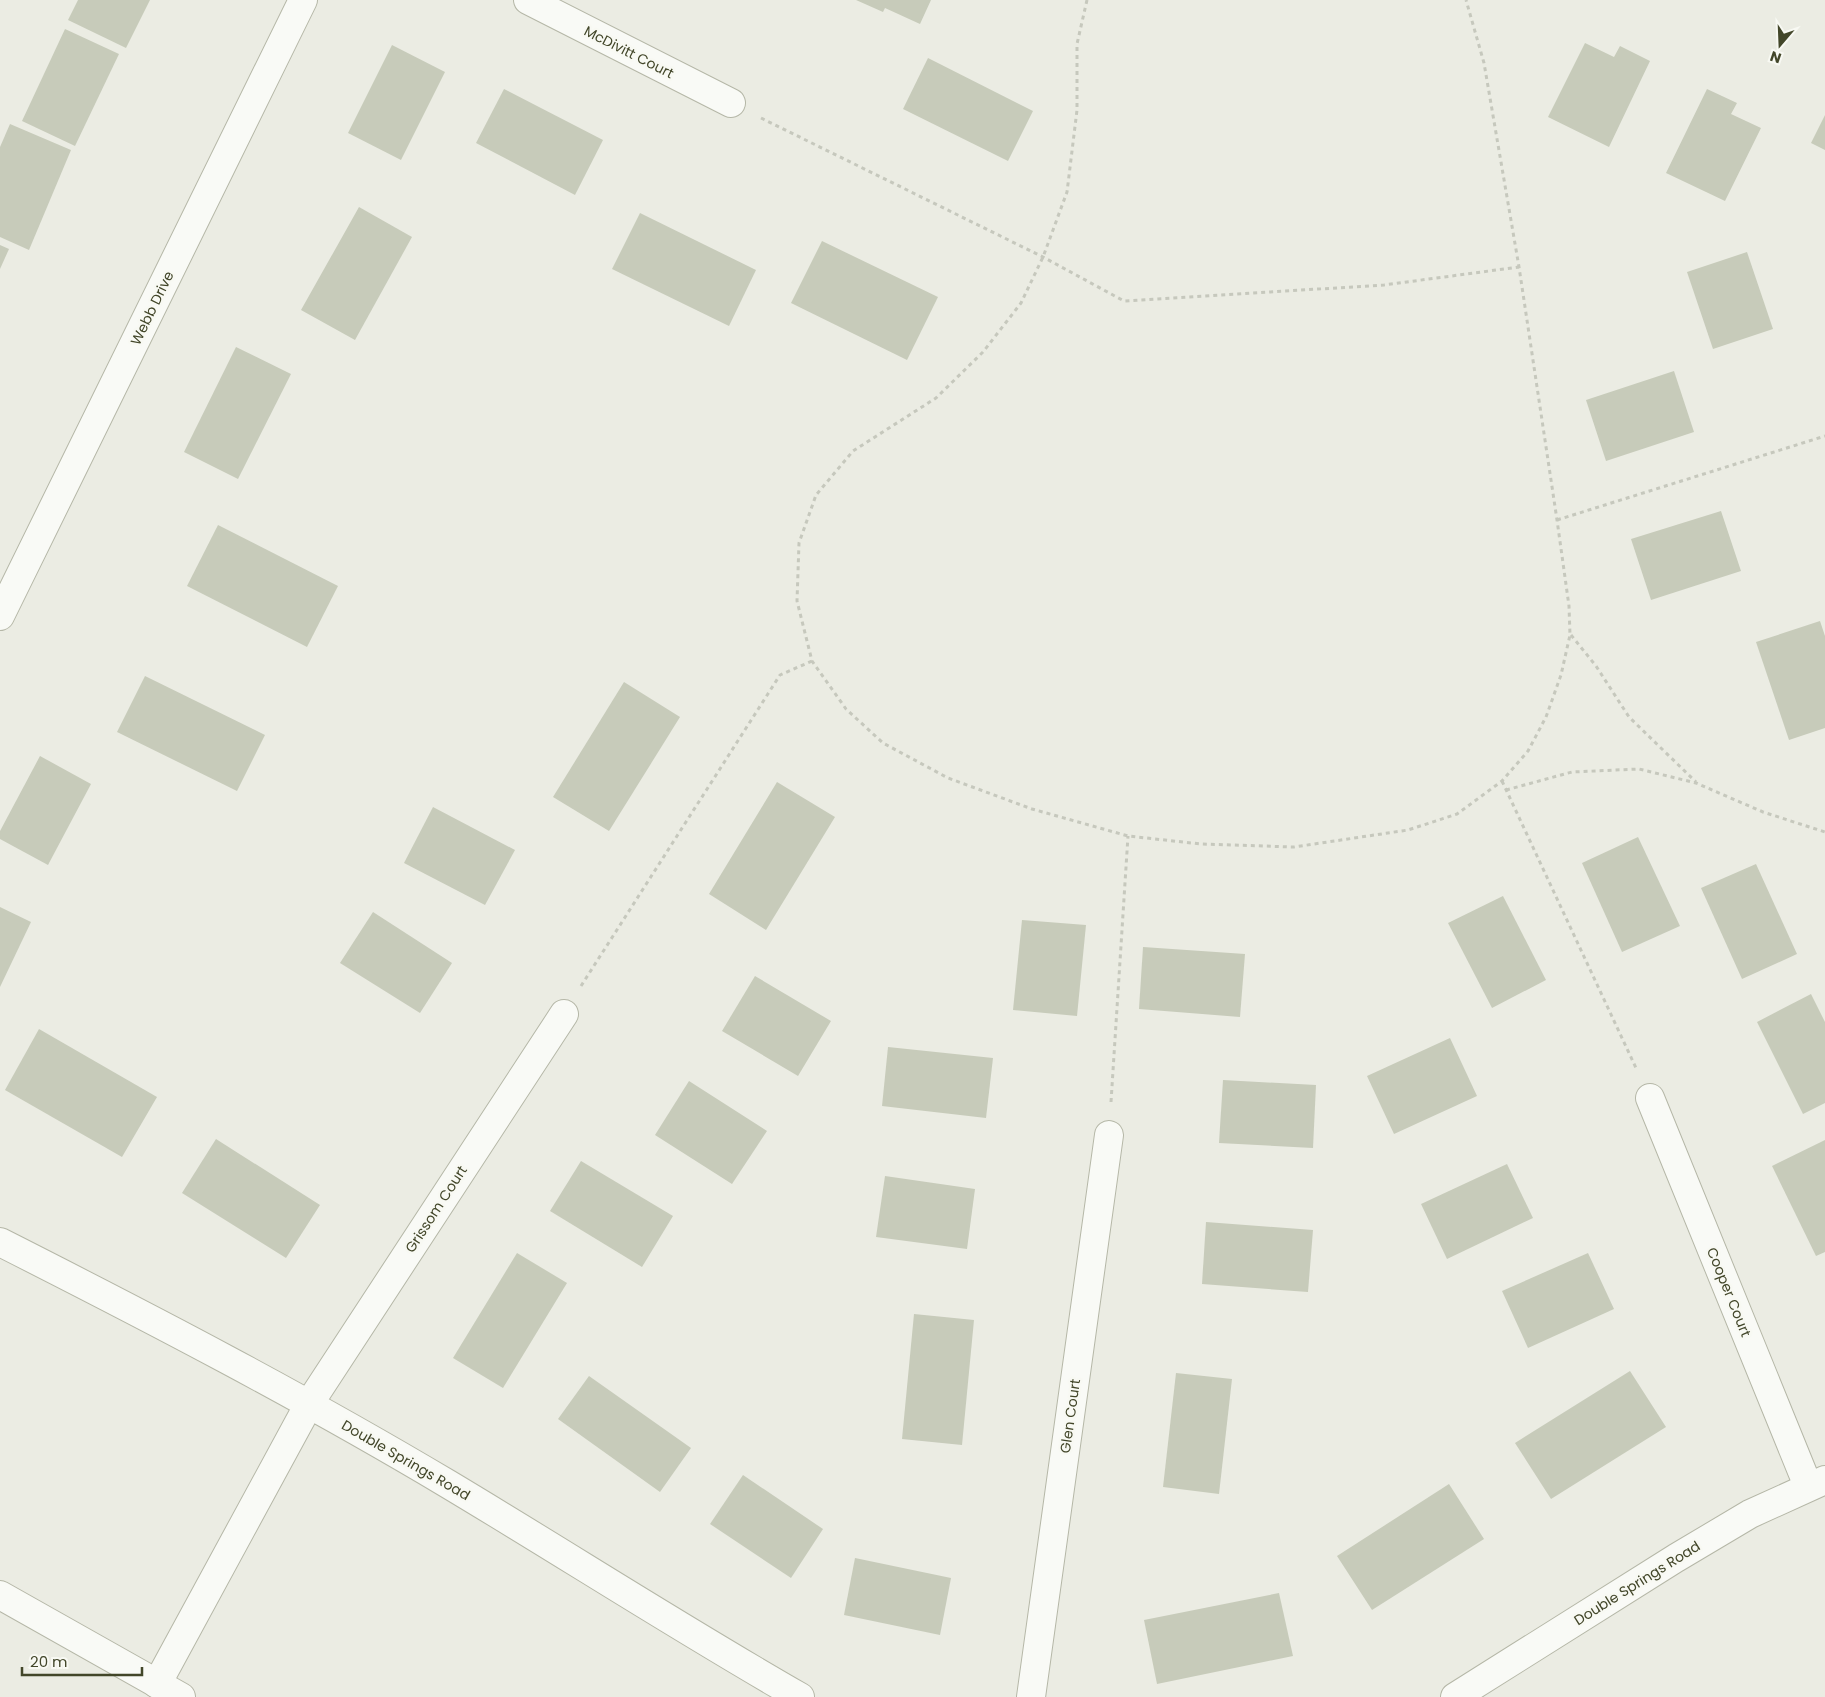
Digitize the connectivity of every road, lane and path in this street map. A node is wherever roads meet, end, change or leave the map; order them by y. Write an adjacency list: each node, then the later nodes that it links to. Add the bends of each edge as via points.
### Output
1 (303, 0): 10 (street, Webb Drive)
2 (528, 0): 5 (street, McDivitt Court)
3 (1087, 0): 6 (path, via 1077,44 1077,110 1067,192)
4 (1466, 0): 7 (path, via 1484,63)
5 (731, 103): 6 (path)
6 (1043, 257): 7 (path, via 1124,301 1384,284); 12 (path, via 1021,303 983,352 936,398 853,451 816,495 799,543 797,601)
7 (1519, 266): 9 (path)
8 (1825, 436): 9 (path)
9 (1558, 520): 11 (path)
10 (0, 616)
11 (1570, 635): 13 (path, via 1561,675 1546,717 1528,751); 14 (path, via 1596,666 1628,717)
12 (812, 661): 17 (path, via 846,709 883,743 948,778 1032,809); 18 (path, via 780,675)
13 (1502, 780): 15 (path); 17 (path, via 1457,814 1408,830 1294,847 1201,844)
14 (1696, 783): 15 (path, via 1639,769 1572,772); 16 (path, via 1762,812)
15 (1506, 790): 19 (path)
16 (1825, 832)
17 (1128, 836): 20 (path)
18 (564, 1014): 22 (street, Grissom Court)
19 (1650, 1098): 23 (street, Cooper Court)
20 (1109, 1135): 28 (street, Glen Court)
21 (0, 1242): 22 (street, Double Springs Road, via 186,1336)
22 (309, 1404): 25 (street, Grissom Court); 27 (street, Double Springs Road, via 447,1483)
23 (1817, 1483): 29 (street, Double Springs Road, via 1750,1514 1684,1553)
24 (0, 1595): 25 (street)
25 (157, 1684): 26 (street)
26 (181, 1697)
27 (800, 1697)
28 (1031, 1697)
29 (1455, 1697)

